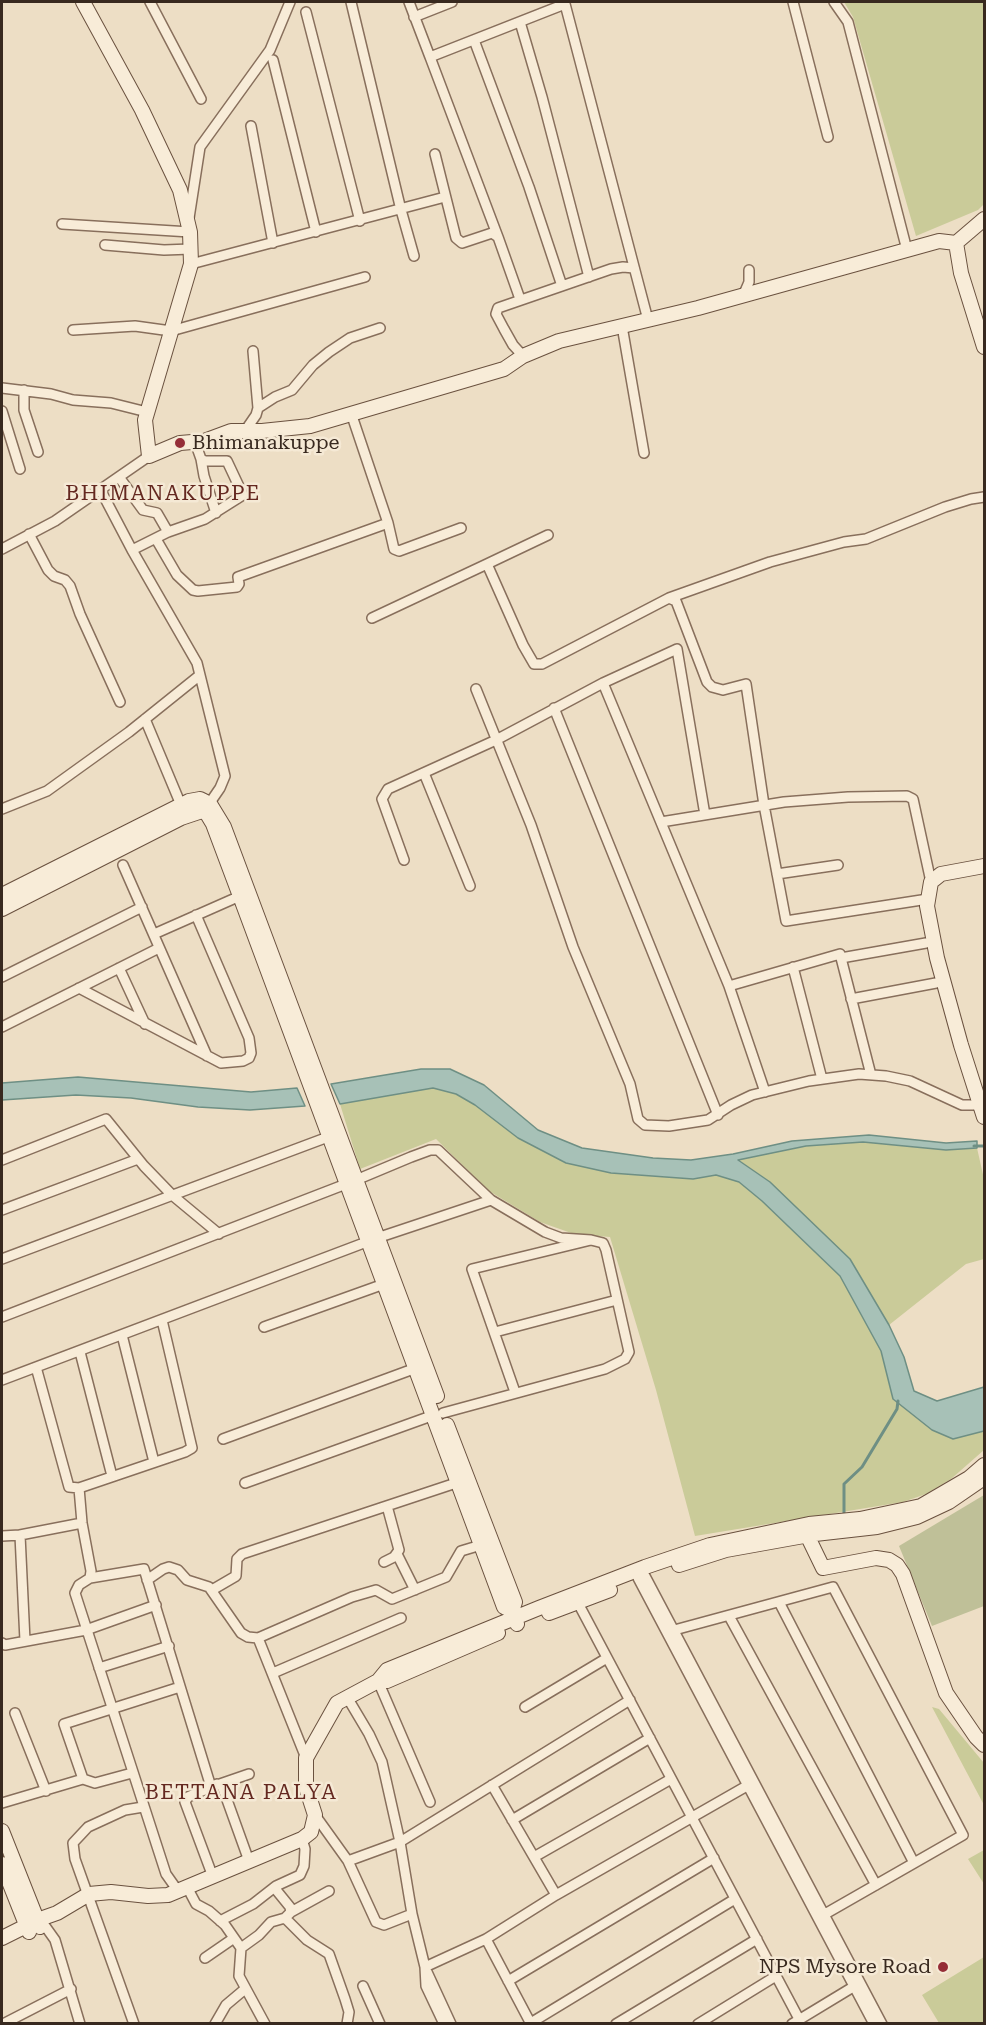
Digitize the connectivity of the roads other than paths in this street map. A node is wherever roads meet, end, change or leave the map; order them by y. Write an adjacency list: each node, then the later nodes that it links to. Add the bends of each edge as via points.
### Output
1 (83, 2): 24 (street, via 180,190)
2 (150, 2): 15 (street)
3 (290, 2): 24 (street, via 270,50 200,147)
4 (351, 2): 20 (street)
5 (409, 2): 10 (street)
6 (452, 2): 10 (street)
7 (793, 2): 17 (street)
8 (834, 2): 31 (street, via 848,22)
9 (306, 12): 22 (street)
10 (414, 17): 13 (street)
11 (520, 22): 12 (street); 34 (street, via 565,4); 37 (street)
12 (474, 40): 13 (street); 38 (street, via 530,187)
13 (430, 57): 26 (street)
14 (273, 60): 25 (street)
15 (201, 99)
16 (251, 126): 27 (street)
17 (828, 136)
18 (435, 154): 19 (street)
19 (445, 197): 20 (street); 26 (street, via 456,238 462,243 492,233)
20 (400, 210): 22 (street); 32 (street)
21 (984, 219): 28 (street)
22 (360, 221): 25 (street)
23 (62, 224): 24 (street)
24 (189, 228): 30 (street)
25 (316, 232): 27 (street)
26 (498, 237): 40 (street)
27 (273, 243): 33 (street)
28 (956, 243): 31 (street, via 939,241); 46 (street)
29 (105, 245): 30 (street)
30 (191, 249): 33 (street)
31 (907, 250): 39 (street)
32 (414, 256)
33 (191, 264): 45 (street)
34 (634, 268): 37 (street, via 611,269); 41 (street)
35 (749, 270): 39 (street)
36 (365, 277): 45 (street)
37 (589, 278): 38 (street)
38 (562, 286): 40 (street)
39 (743, 296): 41 (street)
40 (520, 299): 48 (street, via 498,308 496,314)
41 (648, 320): 42 (street)
42 (622, 326): 48 (street, via 559,341); 58 (street)
43 (380, 328): 51 (street, via 350,338 313,365 292,390)
44 (73, 330): 45 (street, via 135,326)
45 (171, 331): 53 (street)
46 (984, 347)
47 (254, 351): 51 (street)
48 (523, 356): 54 (street, via 504,369)
49 (2, 388): 50 (street)
50 (24, 390): 53 (street); 57 (street, via 24,410)
51 (258, 408): 55 (street)
52 (2, 411): 61 (street)
53 (147, 412): 59 (street)
54 (351, 413): 55 (street, via 310,426); 66 (street)
55 (245, 431): 56 (street, via 231,431)
56 (195, 442): 59 (street, via 180,443); 60 (street)
57 (38, 452)
58 (644, 453)
59 (149, 456): 62 (street)
60 (201, 459): 65 (street); 65 (street, via 227,461 243,494)
61 (20, 469)
62 (119, 477): 63 (street); 68 (street, via 143,510 158,513)
63 (100, 489): 69 (street); 73 (street)
64 (984, 497): 75 (street, via 945,507 866,539 770,562)
65 (216, 513): 68 (street)
66 (388, 523): 67 (street, via 396,551); 71 (street, via 238,577 237,587 198,591 177,575)
67 (461, 528)
68 (168, 532): 71 (street)
69 (29, 534): 72 (street); 80 (street, via 48,570 70,586)
70 (548, 535): 74 (street)
71 (156, 539): 73 (street)
72 (2, 549)
73 (132, 550): 77 (street)
74 (487, 564): 75 (street, via 534,664 542,664); 76 (street)
75 (669, 598): 86 (street, via 676,601 707,682 723,690 746,684)
76 (372, 618)
77 (200, 675): 82 (street); 87 (street, via 225,776)
78 (603, 683): 81 (street); 89 (street, via 677,649); 90 (street)
79 (476, 689): 83 (street)
80 (120, 702)
81 (554, 708): 83 (street); 123 (street)
82 (145, 719): 85 (street); 88 (street, via 47,791)
83 (496, 740): 84 (street); 123 (street, via 531,825 573,947 630,1084 638,1119 645,1125 669,1126)
84 (424, 773): 91 (street, via 388,789 382,799); 97 (street)
85 (181, 805): 87 (street, via 200,799); 98 (street)
86 (764, 806): 89 (street); 95 (street); 96 (street, via 848,797 914,799)
87 (207, 808): 99 (street); 102 (street); 120 (street, via 224,827)
88 (2, 809)
89 (705, 815): 90 (street)
90 (661, 822): 112 (street)
91 (404, 860)
92 (123, 865): 101 (street)
93 (838, 865): 95 (street)
94 (984, 866): 96 (street, via 941,874)
95 (777, 874): 100 (street, via 786,921)
96 (931, 882): 100 (street)
97 (470, 886)
98 (2, 895)
99 (240, 896): 103 (street); 120 (street)
100 (928, 899): 122 (street, via 937,958)
101 (142, 907): 104 (street); 110 (street)
102 (2, 909)
103 (196, 915): 104 (street); 117 (street, via 249,1038 251,1053 243,1061 221,1063)
104 (154, 934): 106 (street)
105 (926, 944): 107 (street)
106 (159, 948): 109 (street); 117 (street)
107 (841, 958): 108 (street, via 840,954); 114 (street)
108 (793, 967): 112 (street); 119 (street)
109 (119, 968): 113 (street); 115 (street)
110 (2, 977)
111 (936, 983): 114 (street)
112 (729, 986): 121 (street)
113 (79, 988): 115 (street); 116 (street)
114 (851, 999): 118 (street)
115 (145, 1024): 117 (street)
116 (2, 1027)
117 (207, 1056)
118 (870, 1075): 119 (street); 122 (street, via 910,1081)
119 (822, 1079): 121 (street)
120 (316, 1086): 124 (street); 127 (street)
121 (765, 1092): 123 (street, via 745,1098)
122 (982, 1111)
123 (718, 1115)
124 (328, 1137): 127 (street); 128 (street)
125 (138, 1159): 126 (street, via 106,1119); 128 (street); 130 (street)
126 (2, 1160)
127 (351, 1182): 129 (street, via 438,1150); 131 (street); 132 (street)
128 (172, 1195): 131 (street); 134 (street)
129 (491, 1200): 132 (street); 133 (street, via 545,1232 561,1238)
130 (2, 1210)
131 (219, 1233): 137 (street)
132 (373, 1240): 135 (street); 138 (street); 147 (street)
133 (591, 1240): 136 (street, via 603,1243); 140 (street, via 472,1269)
134 (2, 1259)
135 (384, 1284): 139 (street); 144 (street)
136 (617, 1300): 140 (street); 146 (street, via 629,1352 625,1359 605,1369)
137 (2, 1317)
138 (162, 1320): 141 (street); 149 (street, via 193,1445 185,1452)
139 (264, 1328)
140 (495, 1332): 146 (street)
141 (122, 1335): 142 (street); 149 (street)
142 (80, 1352): 143 (street); 151 (street)
143 (36, 1367): 145 (street); 155 (street, via 69,1487)
144 (416, 1368): 147 (street); 148 (street)
145 (2, 1380)
146 (515, 1392): 147 (street)
147 (438, 1414): 153 (street); 154 (street)
148 (223, 1439)
149 (154, 1462): 151 (street)
150 (984, 1465): 174 (street, via 921,1506 710,1545)
151 (112, 1476): 155 (street)
152 (984, 1478): 159 (street, via 949,1502 917,1517 877,1527)
153 (463, 1481): 156 (street); 161 (street); 174 (street, via 515,1602)
154 (245, 1483)
155 (79, 1488): 157 (street)
156 (387, 1506): 162 (street); 167 (street, via 242,1554 237,1559 236,1576)
157 (82, 1523): 158 (street); 165 (street)
158 (20, 1535): 160 (street); 178 (street)
159 (807, 1535): 164 (street, via 726,1550); 192 (street, via 823,1568 876,1558 897,1565 946,1693)
160 (2, 1536)
161 (481, 1545): 168 (street, via 461,1551 446,1577); 174 (street, via 504,1607)
162 (397, 1554): 163 (street); 168 (street)
163 (384, 1562)
164 (642, 1577): 170 (street); 176 (street)
165 (90, 1578): 166 (street, via 144,1569); 175 (street, via 75,1593)
166 (147, 1580): 167 (street, via 169,1567); 171 (street)
167 (212, 1590): 177 (street, via 241,1633)
168 (415, 1590): 177 (street, via 392,1599 376,1590 352,1597)
169 (779, 1602): 172 (street); 215 (street); 215 (street, via 833,1587 963,1835)
170 (578, 1603): 174 (street); 181 (street)
171 (156, 1605): 175 (street); 180 (street)
172 (729, 1616): 176 (street); 218 (street)
173 (401, 1618): 183 (street)
174 (514, 1618): 184 (street, via 387,1670)
175 (86, 1630): 178 (street); 182 (street)
176 (670, 1631): 198 (street)
177 (258, 1638): 183 (street)
178 (25, 1641): 179 (street)
179 (2, 1643)
180 (168, 1646): 182 (street); 185 (street)
181 (607, 1658): 187 (street); 188 (street)
182 (99, 1668): 189 (street)
183 (273, 1673): 193 (street)
184 (378, 1681): 186 (street); 202 (street)
185 (180, 1687): 189 (street); 200 (street)
186 (346, 1697): 193 (street, via 337,1703); 210 (street, via 382,1762)
187 (630, 1700): 191 (street); 199 (street)
188 (525, 1707)
189 (111, 1708): 194 (street); 196 (street, via 64,1724)
190 (15, 1713): 201 (street)
191 (650, 1738): 197 (street); 207 (street)
192 (984, 1745)
193 (306, 1758): 205 (street, via 306,1787)
194 (132, 1773): 196 (street, via 95,1783); 204 (street)
195 (249, 1774): 200 (street)
196 (83, 1779): 201 (street)
197 (671, 1779): 206 (street); 211 (street)
198 (751, 1784): 206 (street); 227 (street)
199 (492, 1785): 207 (street); 210 (street)
200 (215, 1786): 213 (street); 217 (street, via 185,1802)
201 (46, 1791): 203 (street)
202 (430, 1802)
203 (2, 1803)
204 (143, 1807): 220 (street, via 166,1874); 222 (street, via 125,1810 88,1827 74,1843 75,1859)
205 (315, 1815): 209 (street, via 311,1832); 214 (street)
206 (692, 1818): 212 (street); 223 (street)
207 (512, 1820): 211 (street)
208 (2, 1831): 229 (street)
209 (303, 1839): 213 (street); 219 (street, via 304,1866 300,1875)
210 (400, 1842): 214 (street); 225 (street)
211 (534, 1857): 223 (street)
212 (714, 1858): 224 (street); 239 (street)
213 (249, 1861): 217 (street)
214 (348, 1861): 225 (street, via 378,1924)
215 (915, 1863): 218 (street)
216 (2, 1864): 229 (street)
217 (213, 1877): 220 (street)
218 (876, 1885): 227 (street)
219 (276, 1886): 226 (street, via 290,1907); 228 (street, via 253,1904)
220 (183, 1889): 222 (street, via 158,1896); 228 (street)
221 (329, 1891): 226 (street)
222 (89, 1894): 229 (street); 248 (street)
223 (556, 1895): 232 (street)
224 (735, 1899): 233 (street); 245 (street)
225 (412, 1914): 237 (street)
226 (288, 1915): 235 (street, via 271,1922); 251 (street, via 307,1940 329,1954 349,2012)
227 (821, 1916): 240 (street)
228 (220, 1921): 231 (street)
229 (36, 1927): 230 (street); 234 (street); 242 (street, via 54,1940)
230 (2, 1938)
231 (234, 1938): 235 (street); 236 (street)
232 (486, 1939): 237 (street); 239 (street)
233 (757, 1939): 238 (street); 255 (street)
234 (2, 1948)
235 (241, 1948): 243 (street, via 239,1976)
236 (205, 1958)
237 (425, 1967): 253 (street, via 426,1986); 254 (street)
238 (776, 1976): 244 (street); 256 (street)
239 (508, 1981): 245 (street)
240 (858, 1985): 244 (street); 257 (street); 258 (street)
241 (363, 1986): 252 (street)
242 (71, 1989): 246 (street); 247 (street)
243 (245, 1989): 249 (street, via 226,2005); 250 (street)
244 (796, 2021)
245 (530, 2023)
246 (3, 2024)
247 (80, 2024)
248 (134, 2024)
249 (215, 2024)
250 (265, 2024)
251 (347, 2024)
252 (380, 2024)
253 (444, 2024)
254 (451, 2024)
255 (616, 2024)
256 (698, 2024)
257 (874, 2024)
258 (882, 2024)

